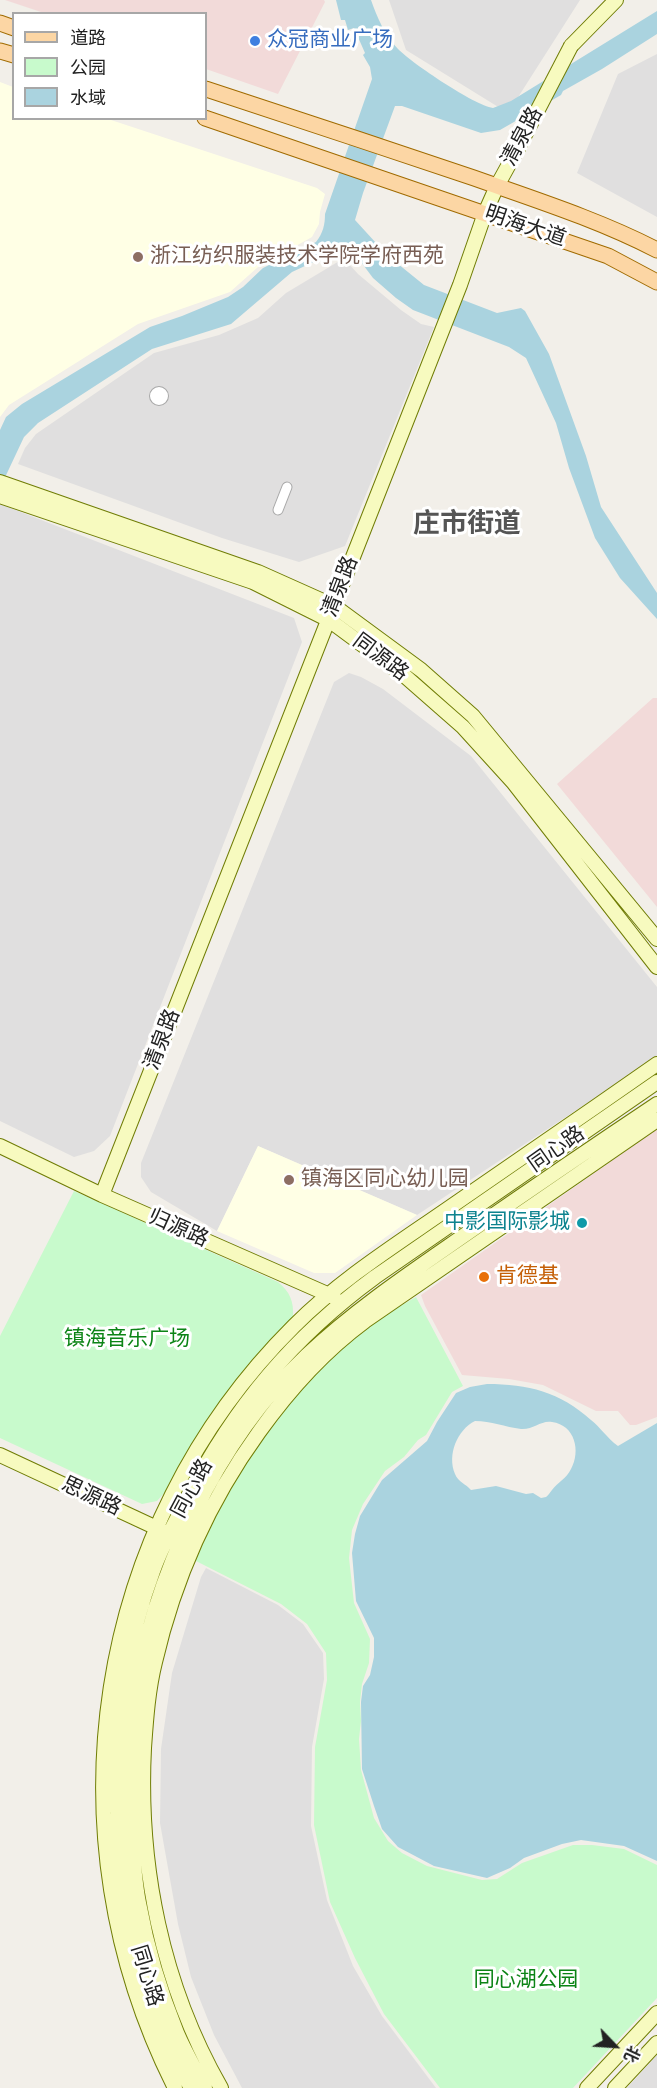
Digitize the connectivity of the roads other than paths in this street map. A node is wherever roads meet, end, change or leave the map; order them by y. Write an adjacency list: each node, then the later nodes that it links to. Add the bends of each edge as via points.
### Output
1 (616, 0): 4 (street, 清泉路, bridge, via 571,46)
2 (207, 89): 4 (main road, 明海大道)
3 (207, 119): 5 (main road, 明海大道)
4 (497, 186): 5 (street, 清泉路); 6 (main road, 明海大道, via 622,232)
5 (485, 213): 7 (main road, 明海大道, via 608,256); 12 (street, 清泉路)
6 (657, 250)
7 (657, 282)
8 (0, 482): 12 (street, 同源路, via 258,572)
9 (287, 488): 11 (street)
10 (0, 496): 12 (street, 同源路, via 254,582)
11 (278, 510)
12 (331, 613): 13 (street, 同源路, via 421,670 473,716); 14 (street, 同源路, via 463,727 513,782); 20 (street, 清泉路)
13 (657, 939)
14 (657, 967)
15 (657, 1064): 21 (street)
16 (657, 1082): 22 (street, 同心路)
17 (657, 1104): 23 (street, 同心路)
18 (657, 1120): 32 (street, via 365,1321 332,1348 278,1405 238,1461 188,1558 154,1664 144,1746 144,1838 151,1894 179,2000 203,2057)
19 (0, 1146): 20 (street, 归源路)
20 (102, 1195): 21 (street, 归源路)
21 (328, 1295): 22 (street, 归源路); 25 (street, via 293,1326 214,1423)
22 (343, 1301): 23 (street, 归源路); 26 (street, 同心路, via 278,1362 252,1395 201,1472)
23 (355, 1312): 26 (street, 同心路, via 305,1357 251,1420)
24 (0, 1455): 25 (street, 思源路)
25 (155, 1528): 26 (street, 思源路); 29 (street, via 134,1584 111,1679 104,1749 104,1832 124,1954 150,2034)
26 (176, 1537): 30 (street, 同心路, via 153,1571 130,1653 122,1695 116,1795 125,1895 141,1968 167,2041); 31 (street, 同心路, via 142,1660 134,1712 129,1806 138,1901 154,1969 178,2034)
27 (657, 2013): 33 (street)
28 (657, 2043): 34 (street)
29 (175, 2088)
30 (191, 2088)
31 (205, 2088)
32 (222, 2088)
33 (587, 2088)
34 (615, 2088)

